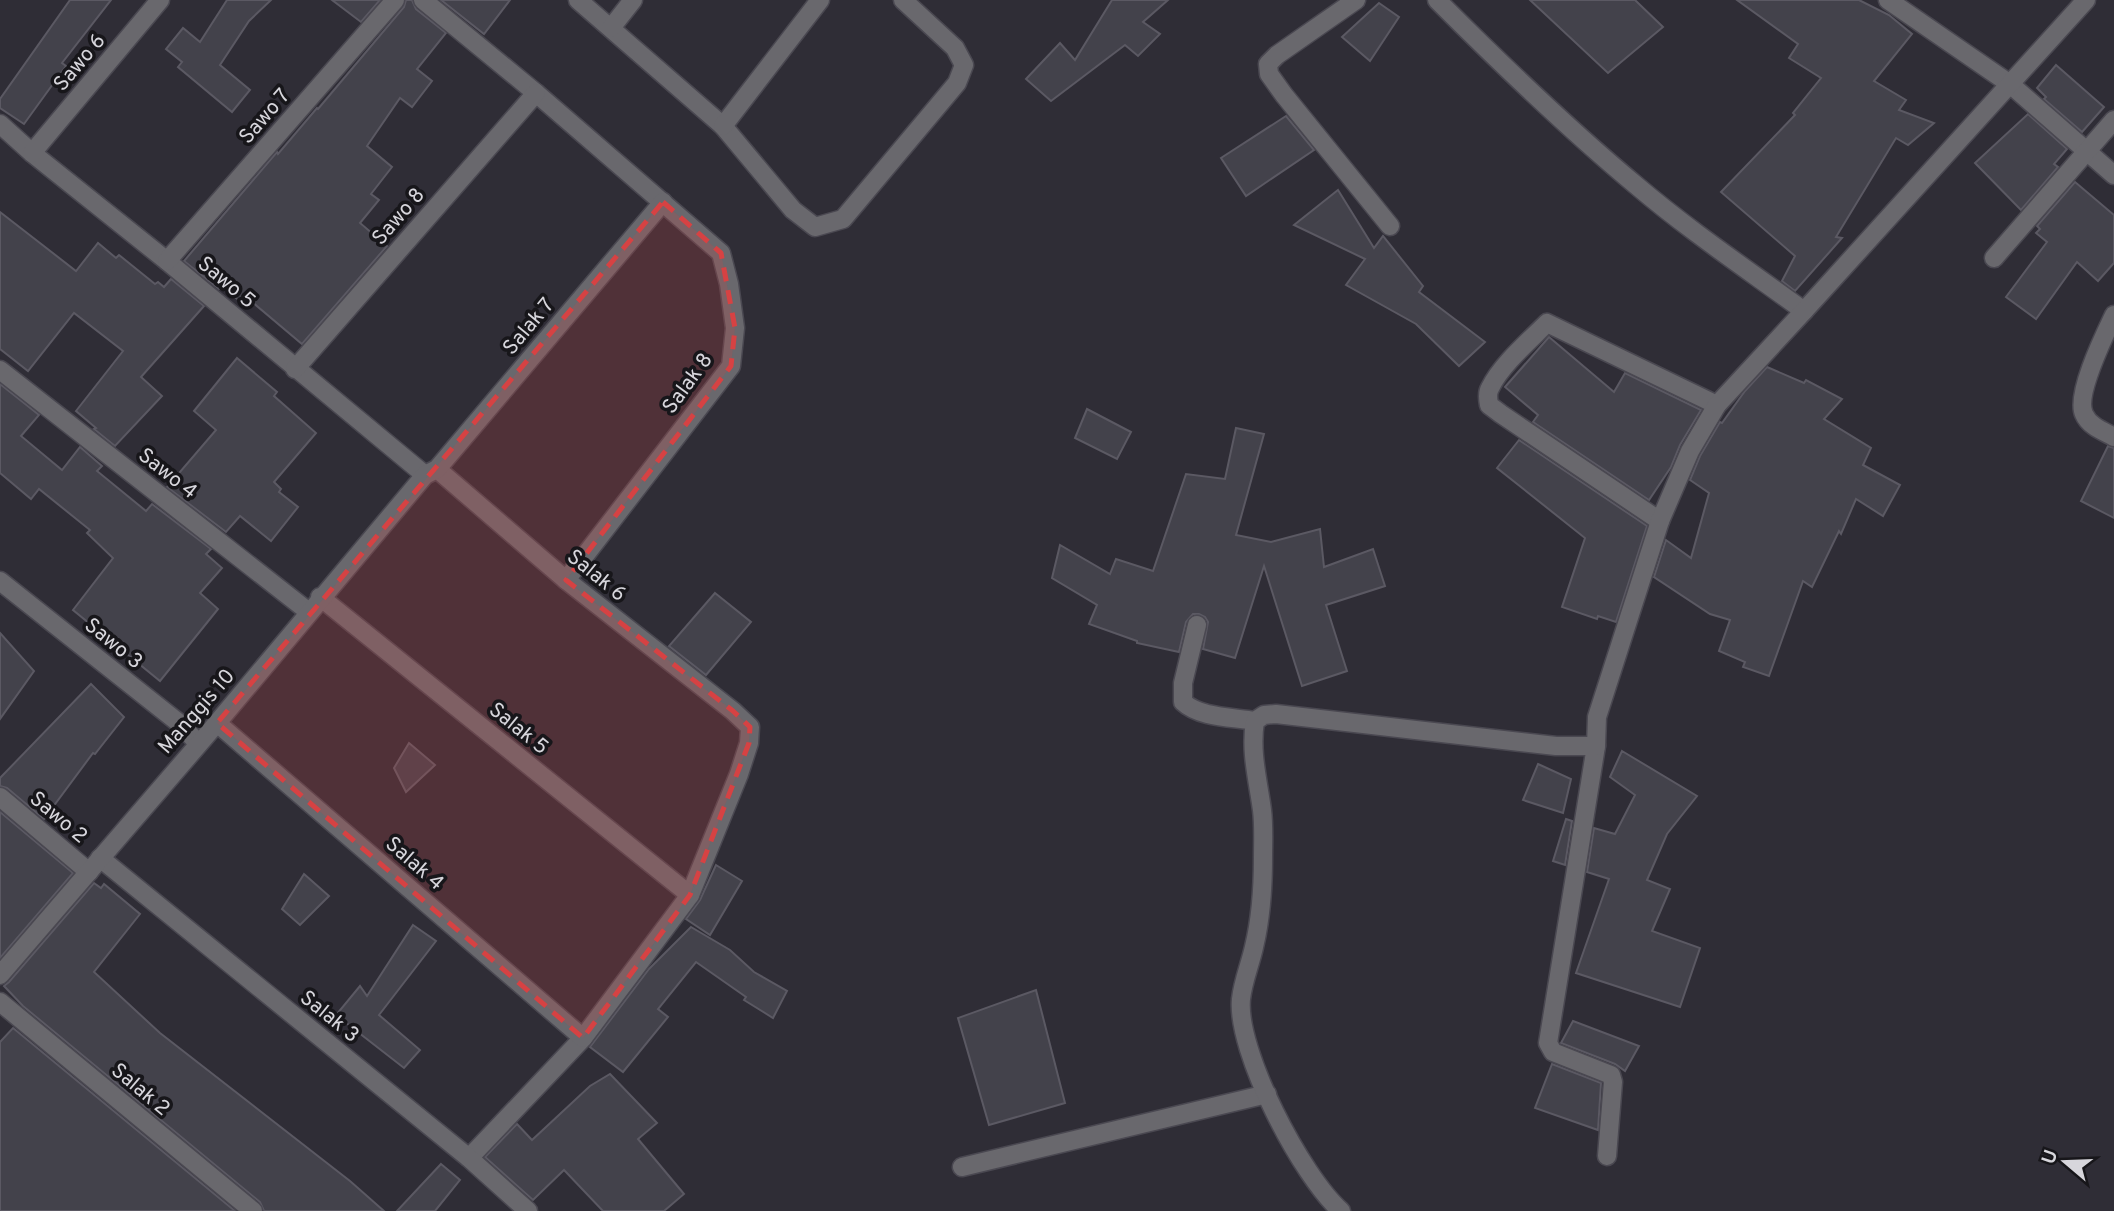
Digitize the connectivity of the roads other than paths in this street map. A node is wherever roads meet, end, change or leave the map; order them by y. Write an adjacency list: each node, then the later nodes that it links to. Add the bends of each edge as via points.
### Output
1 (160, 0): 19 (street, Sawo 6)
2 (395, 0): 24 (street, Sawo 7)
3 (423, 0): 14 (street, Salak 8)
4 (578, 0): 12 (street)
5 (633, 0): 12 (street)
6 (820, 0): 17 (street)
7 (903, 0): 17 (street, via 955,48 964,65 957,83 842,219 815,227 793,209)
8 (1437, 0): 25 (street, via 1638,187)
9 (1888, 0): 13 (street)
10 (2086, 0): 13 (street)
11 (1342, 3): 22 (street, via 1277,55 1268,64 1269,74)
12 (611, 28): 17 (street)
13 (2010, 84): 18 (street); 25 (street)
14 (536, 93): 21 (street, Salak 8); 27 (street, Sawo 8)
15 (2114, 120): 18 (street)
16 (0, 124): 19 (street, Sawo 5)
17 (723, 126)
18 (2087, 150): 20 (street); 23 (street)
19 (32, 153): 24 (street, Sawo 5)
20 (2114, 175)
21 (663, 202): 31 (street, Salak 7); 33 (street, Salak 8, via 721,253 735,328 731,366)
22 (1390, 226)
23 (1994, 258)
24 (167, 261): 27 (street, Sawo 5)
25 (1804, 311): 29 (street)
26 (2114, 315): 30 (street, via 2081,400 2087,420)
27 (295, 369): 31 (street, Sawo 5)
28 (0, 370): 36 (street, Sawo 4)
29 (1717, 405): 32 (street, via 1690,451); 32 (street, via 1547,323 1490,388 1489,405)
30 (2114, 437)
31 (431, 472): 33 (street, Salak 6); 35 (street, Manggis 10)
32 (1660, 521): 41 (street, via 1597,717)
33 (566, 580): 44 (street, Salak 6, via 750,727 750,743 739,775)
34 (0, 581): 40 (street, Sawo 3)
35 (320, 597): 36 (street, Manggis 10); 44 (street, Salak 5)
36 (309, 612): 39 (street, Manggis 10)
37 (1197, 625): 38 (street, via 1183,702 1205,713)
38 (1255, 721): 41 (street, via 1276,714 1556,746); 48 (street, via 1252,737 1262,812 1263,896 1241,1002 1250,1050)
39 (217, 723): 40 (street, Manggis 10); 47 (street, Salak 4)
40 (198, 743): 43 (street, Manggis 10)
41 (1596, 746): 49 (street, via 1548,1042 1553,1052 1611,1075)
42 (0, 797): 43 (street, Sawo 2)
43 (95, 865): 45 (street, Manggis 10); 50 (street, Salak 3)
44 (690, 895): 47 (street)
45 (0, 975)
46 (0, 1002): 52 (street, Salak 2)
47 (583, 1038): 50 (street)
48 (1267, 1094): 51 (street); 54 (street, via 1303,1165)
49 (1607, 1156)
50 (469, 1158): 53 (street, Salak 3)
51 (962, 1167)
52 (253, 1211)
53 (528, 1211)
54 (1341, 1211)

